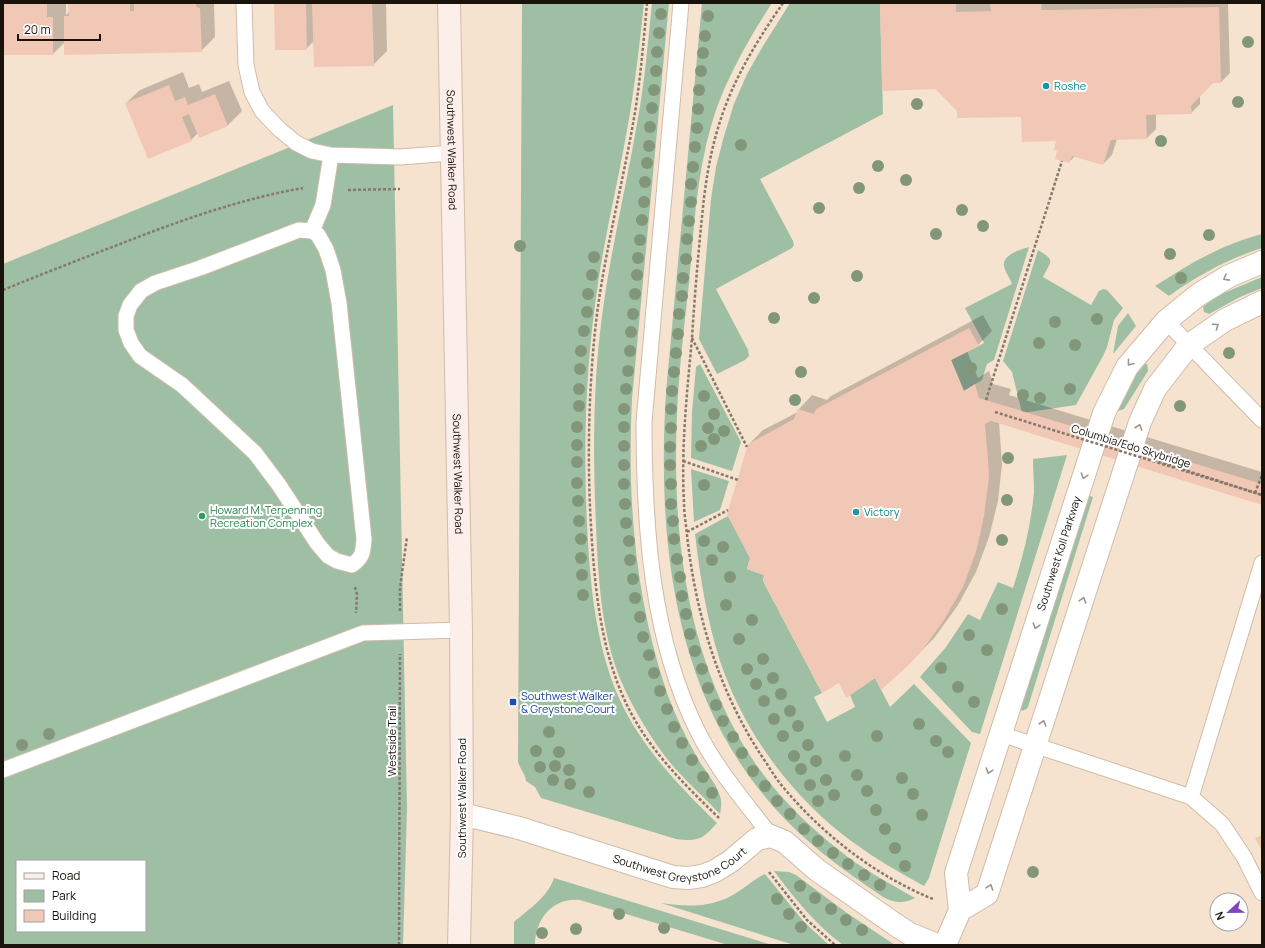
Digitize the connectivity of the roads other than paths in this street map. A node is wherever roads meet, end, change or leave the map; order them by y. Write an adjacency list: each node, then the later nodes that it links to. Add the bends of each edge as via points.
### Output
1 (244, 3): 5 (lane, via 246,65 252,92 262,111 296,143)
2 (449, 3): 4 (main road, Southwest Walker Road)
3 (681, 3): 19 (lane, via 644,422 644,471 650,552 664,634 688,710 699,733 734,789)
4 (452, 153): 5 (lane, via 400,157); 13 (main road, Southwest Walker Road)
5 (331, 156): 6 (lane, via 323,204)
6 (312, 232): 6 (lane, via 299,230 155,283 141,291 130,305 126,316 126,330 131,344 140,356 182,385 255,453 328,556 352,565 363,552 364,539 343,332 333,270 326,249 318,235)
7 (1262, 262): 9 (street, Southwest Koll Parkway, one-way to 9, via 1229,276 1198,295)
8 (1262, 302): 10 (street, one-way to 8, via 1225,320)
9 (1166, 322): 10 (lane); 14 (street, Southwest Koll Parkway, one-way to 14, via 1127,367 1104,413)
10 (1190, 345): 11 (lane); 15 (street, one-way to 10, via 1140,422 1155,389)
11 (1262, 420)
12 (1262, 562): 17 (lane)
13 (461, 630): 16 (lane, via 363,633); 18 (main road, Southwest Walker Road)
14 (1001, 734): 15 (lane); 21 (street, Southwest Koll Parkway, one-way to 21, via 956,873)
15 (1036, 745): 17 (lane); 21 (street, one-way to 15, via 987,894)
16 (3, 770)
17 (1191, 797): 20 (lane, via 1222,824 1244,857)
18 (462, 814): 19 (street, Southwest Greystone Court, via 519,828 673,877 688,878 715,871 757,839); 22 (main road, Southwest Walker Road)
19 (771, 836): 23 (street, via 785,842 817,870 896,925)
20 (1262, 893)
21 (960, 910): 24 (street, Southwest Koll Parkway)
22 (460, 945)
23 (937, 945)
24 (945, 945)

